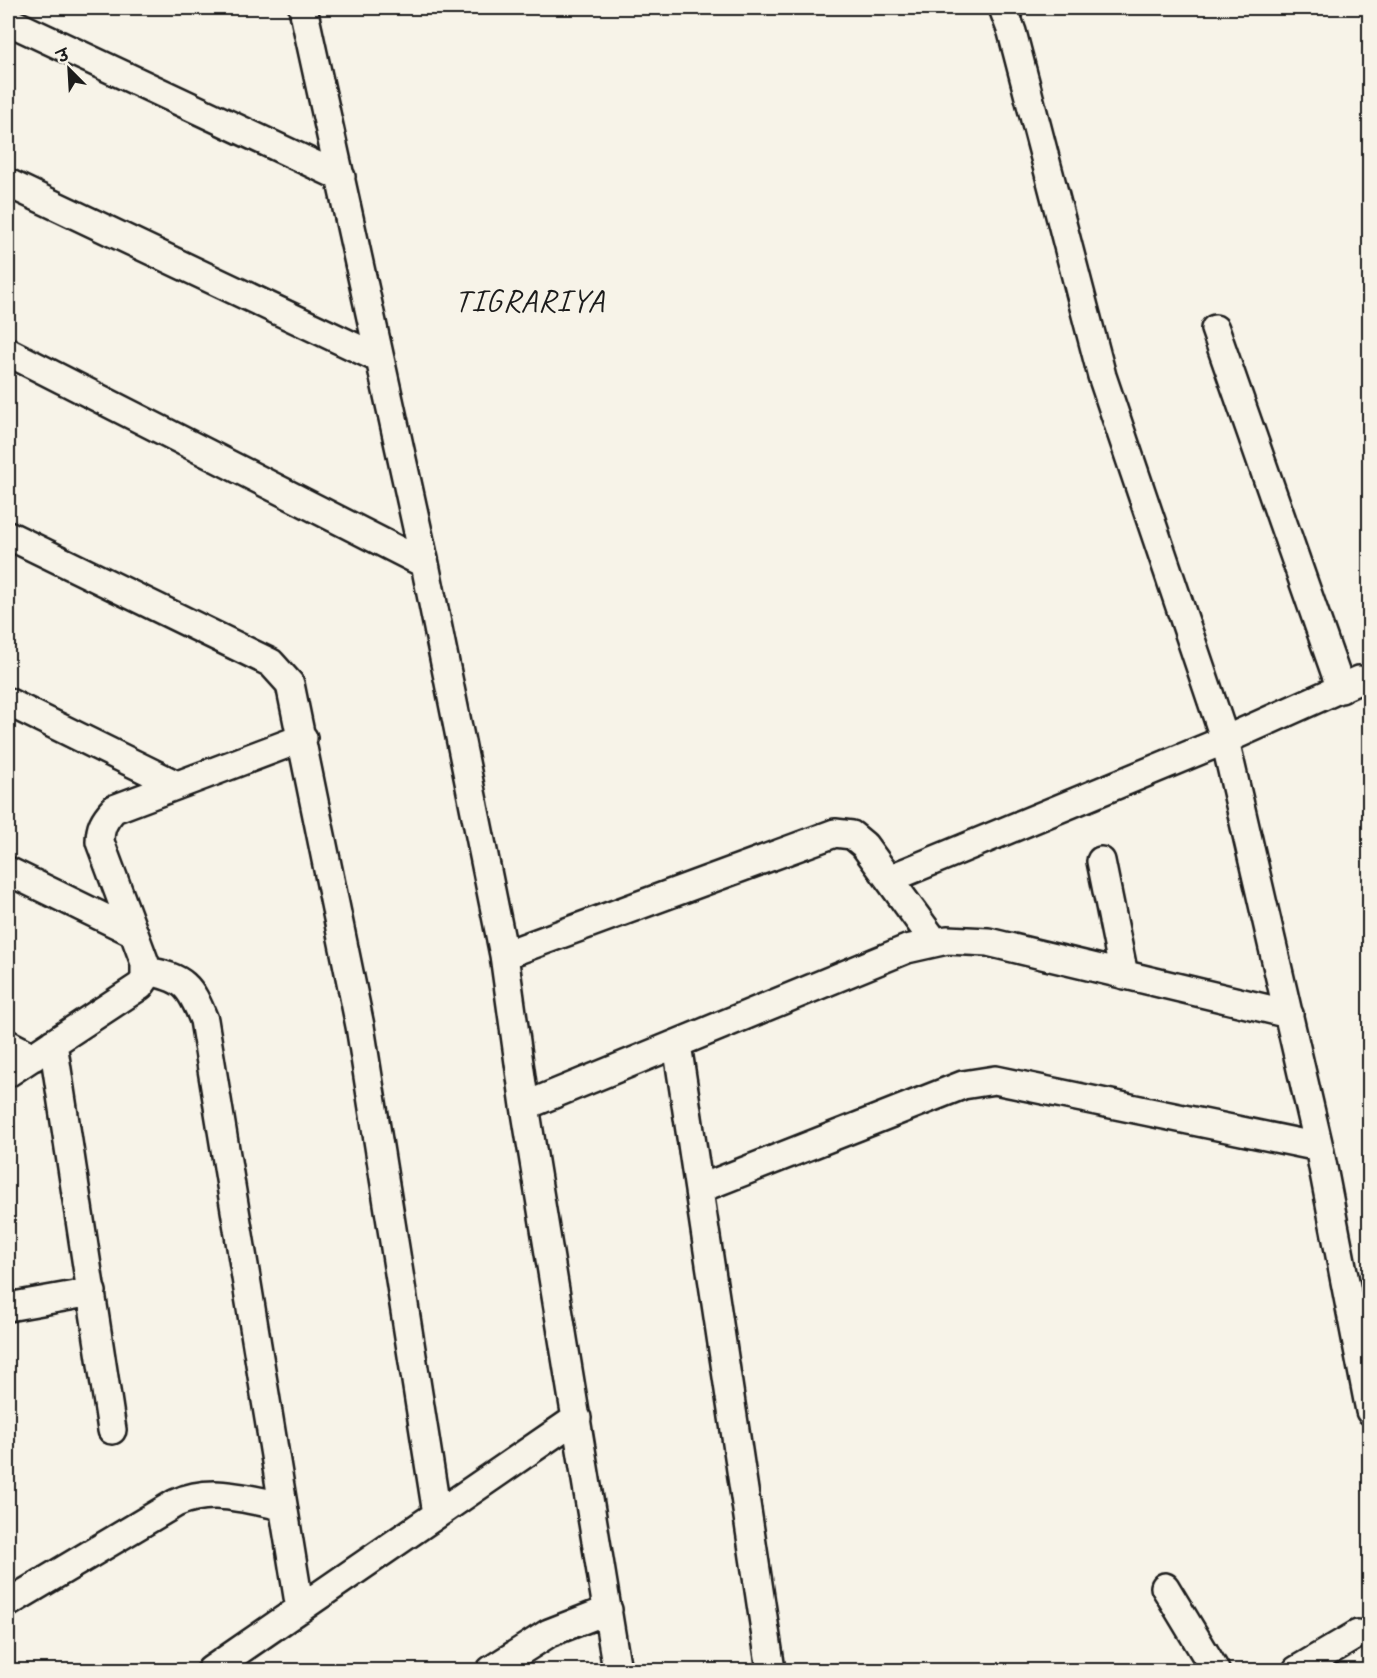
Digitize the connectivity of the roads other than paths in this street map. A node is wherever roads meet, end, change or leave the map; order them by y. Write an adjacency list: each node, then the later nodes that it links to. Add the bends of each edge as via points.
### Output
1 (303, 8): 4 (street)
2 (1003, 8): 15 (street, via 1102,376)
3 (8, 21): 4 (street)
4 (340, 177): 8 (street)
5 (8, 183): 8 (street)
6 (1215, 330): 12 (street)
7 (8, 352): 10 (street)
8 (380, 359): 10 (street)
9 (8, 535): 14 (street, via 271,663 290,684)
10 (425, 564): 22 (street)
11 (1370, 682): 12 (street, via 1359,680)
12 (1341, 688): 15 (street)
13 (8, 702): 16 (street)
14 (303, 738): 16 (street); 39 (street, via 360,1026)
15 (1225, 740): 19 (street); 25 (street)
16 (177, 785): 20 (street, via 114,809 100,832 100,842)
17 (1101, 861): 24 (street)
18 (8, 871): 20 (street)
19 (889, 879): 21 (street); 22 (street, via 864,845 852,835 836,832)
20 (133, 932): 23 (street)
21 (934, 941): 24 (street, via 988,942); 27 (street)
22 (504, 955): 30 (street)
23 (147, 971): 28 (street, via 140,986); 38 (street, via 172,976 185,984 204,1020)
24 (1124, 975): 25 (street)
25 (1289, 1014): 31 (street)
26 (8, 1044): 28 (street)
27 (677, 1044): 30 (street); 32 (street)
28 (43, 1050): 29 (street); 33 (street)
29 (8, 1074)
30 (525, 1106): 36 (street)
31 (1319, 1146): 32 (street, via 995,1080 963,1085); 35 (street)
32 (699, 1188): 48 (street)
33 (92, 1292): 34 (street); 37 (street)
34 (8, 1307)
35 (1370, 1411)
36 (577, 1418): 39 (street); 43 (street)
37 (112, 1430)
38 (283, 1506): 41 (street, via 211,1493 194,1494); 42 (street)
39 (437, 1514): 42 (street)
40 (1165, 1587): 49 (street)
41 (8, 1603)
42 (300, 1609): 45 (street)
43 (608, 1610): 46 (street, via 549,1633); 47 (street)
44 (1358, 1634): 50 (street)
45 (211, 1671)
46 (491, 1671)
47 (617, 1671)
48 (771, 1671)
49 (1215, 1671)
50 (1297, 1671)

